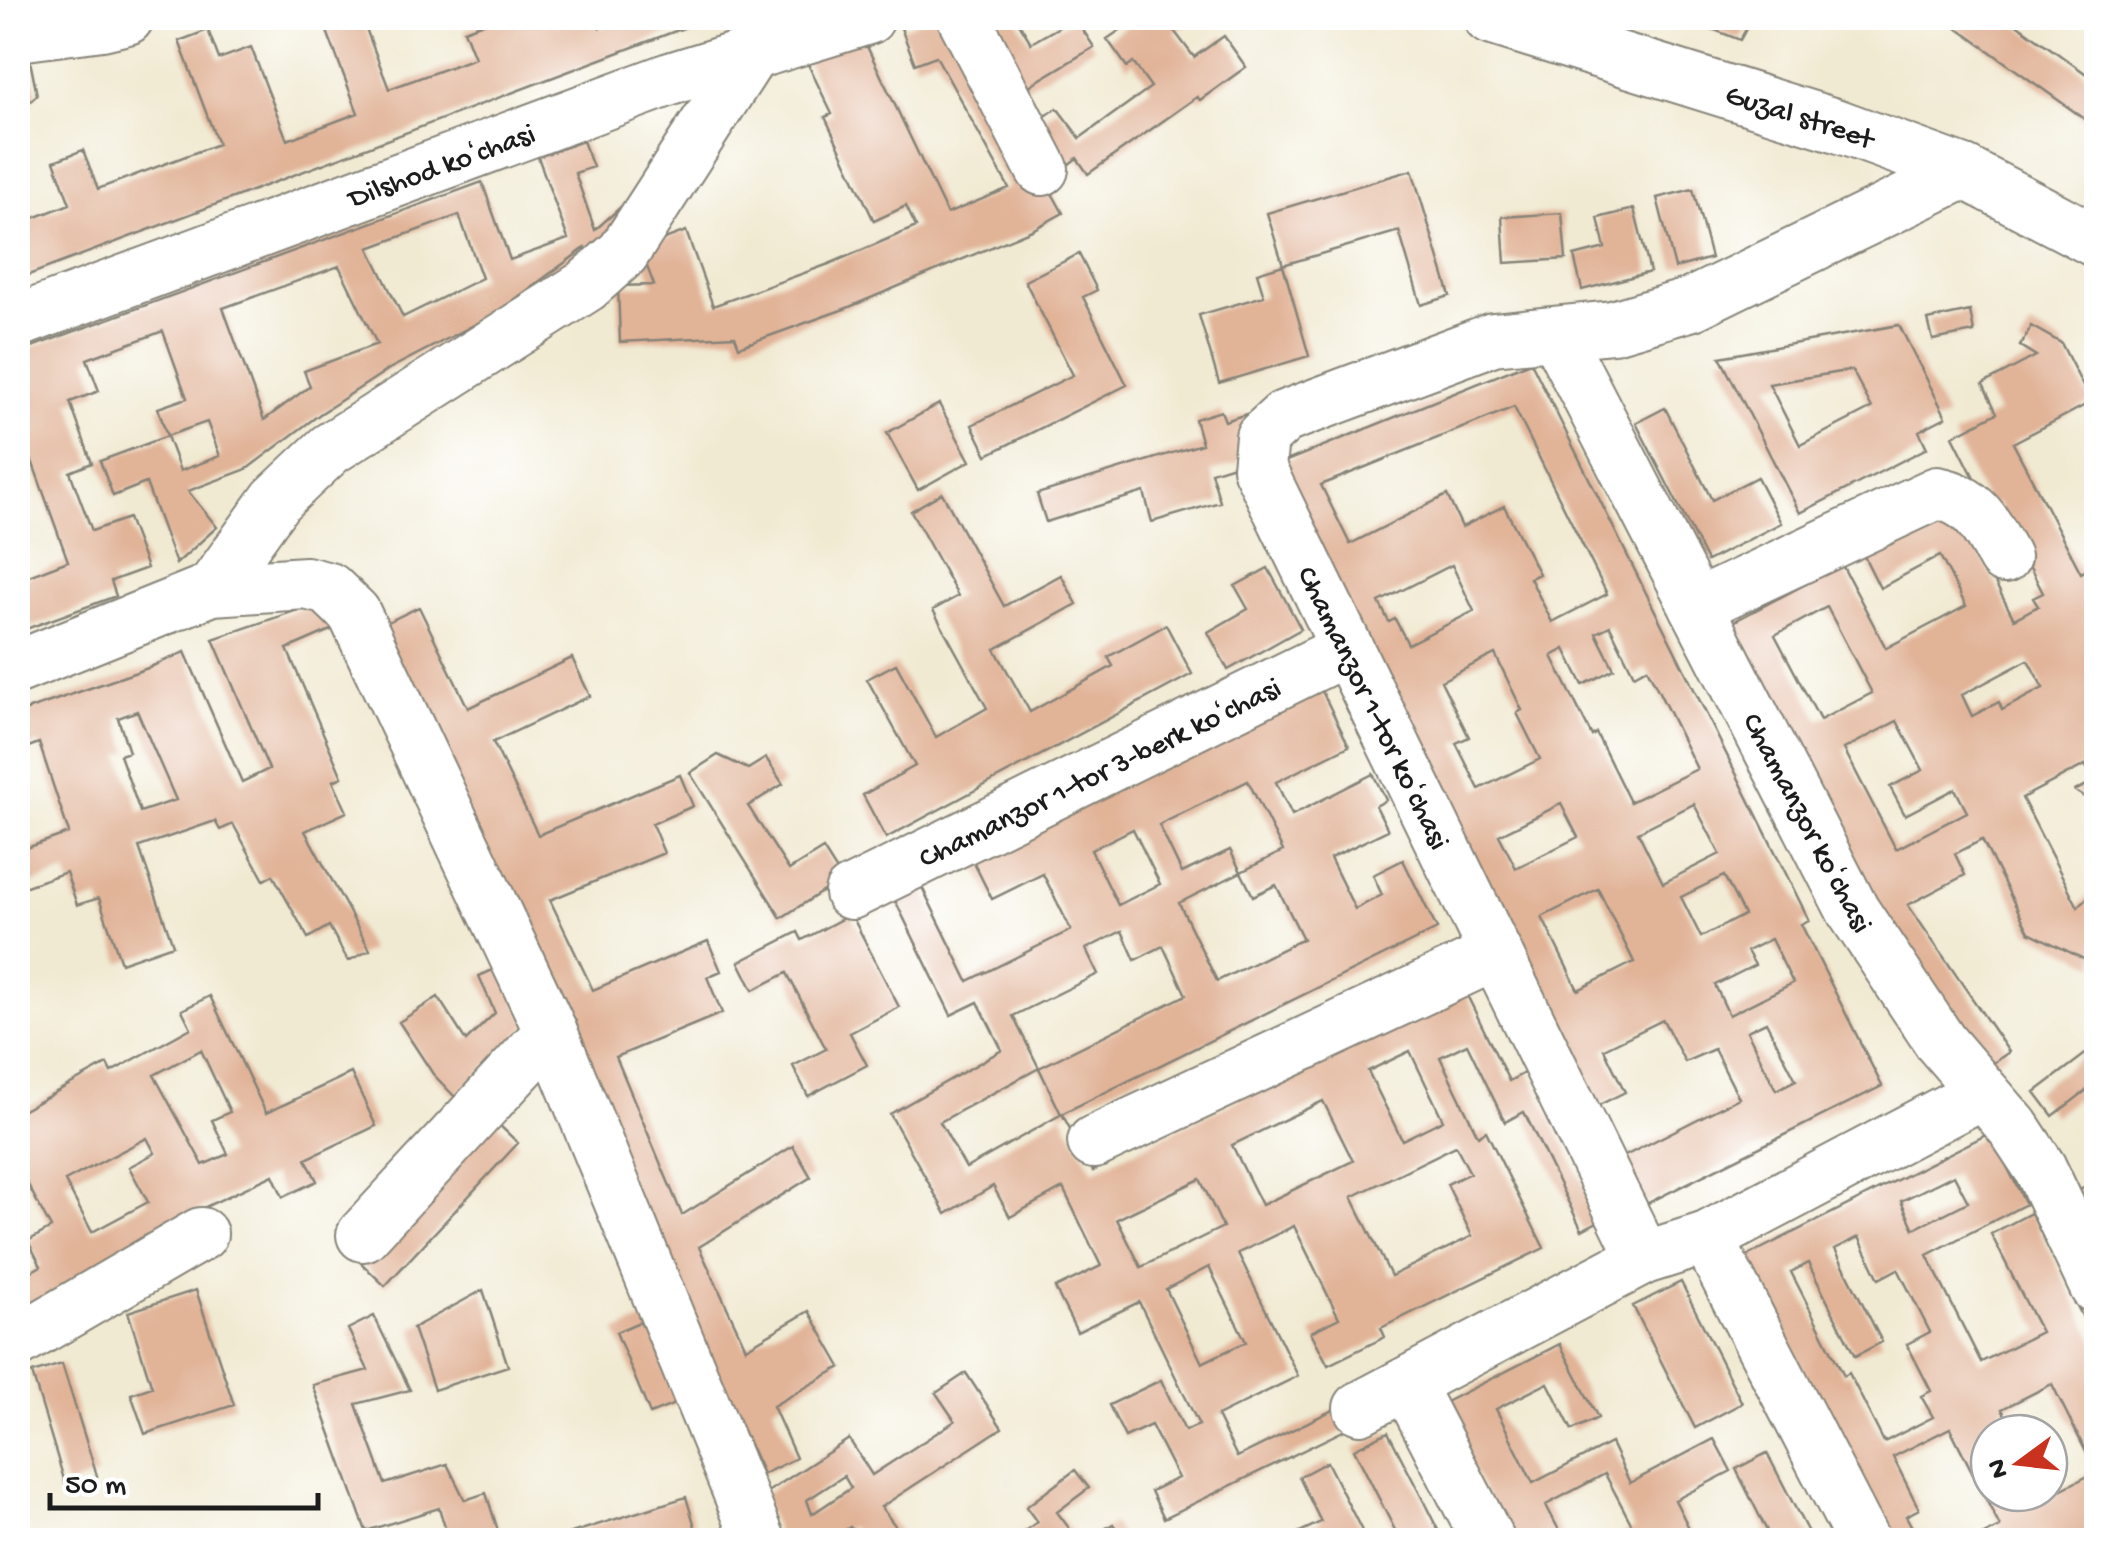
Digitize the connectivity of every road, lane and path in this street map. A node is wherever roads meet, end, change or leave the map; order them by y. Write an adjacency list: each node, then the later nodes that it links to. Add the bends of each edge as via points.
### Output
1 (127, 18): 5 (street)
2 (868, 18): 6 (street, Dilshod koʻchasi)
3 (964, 18): 7 (street)
4 (1490, 18): 8 (street, Guzal street)
5 (18, 34)
6 (754, 52): 10 (street, Dilshod koʻchasi); 13 (street, via 623,253 586,286 330,449 276,500)
7 (1042, 169)
8 (1964, 172): 9 (street, Guzal street); 11 (street, Chamanzor 1-tor koʻchasi, via 1692,304 1613,327)
9 (2096, 241)
10 (18, 321)
11 (1556, 334): 14 (street, Chamanzor koʻchasi); 15 (street, Chamanzor 1-tor koʻchasi, via 1494,339 1284,417 1262,436 1259,468)
12 (2004, 558): 14 (street, via 1984,522 1958,497 1936,493)
13 (212, 589): 16 (street); 19 (street, via 306,584 329,589 354,613)
14 (1696, 606): 20 (street, Chamanzor koʻchasi, via 1852,911)
15 (1347, 649): 17 (street, Chamanzor 1-tor 3-berk koʻchasi); 18 (street, Chamanzor 1-tor koʻchasi)
16 (18, 667)
17 (851, 893)
18 (1496, 954): 21 (street); 25 (street, Chamanzor 1-tor koʻchasi)
19 (551, 1032): 23 (street); 30 (street)
20 (1981, 1093): 24 (street); 26 (street, Chamanzor koʻchasi, via 2040,1168)
21 (1094, 1142)
22 (202, 1234): 27 (street)
23 (363, 1236)
24 (1706, 1238): 25 (street); 32 (street)
25 (1644, 1258): 28 (street)
26 (2096, 1287)
27 (18, 1341)
28 (1407, 1384): 29 (street); 31 (street)
29 (1360, 1408)
30 (760, 1540)
31 (1488, 1540)
32 (1863, 1540)

